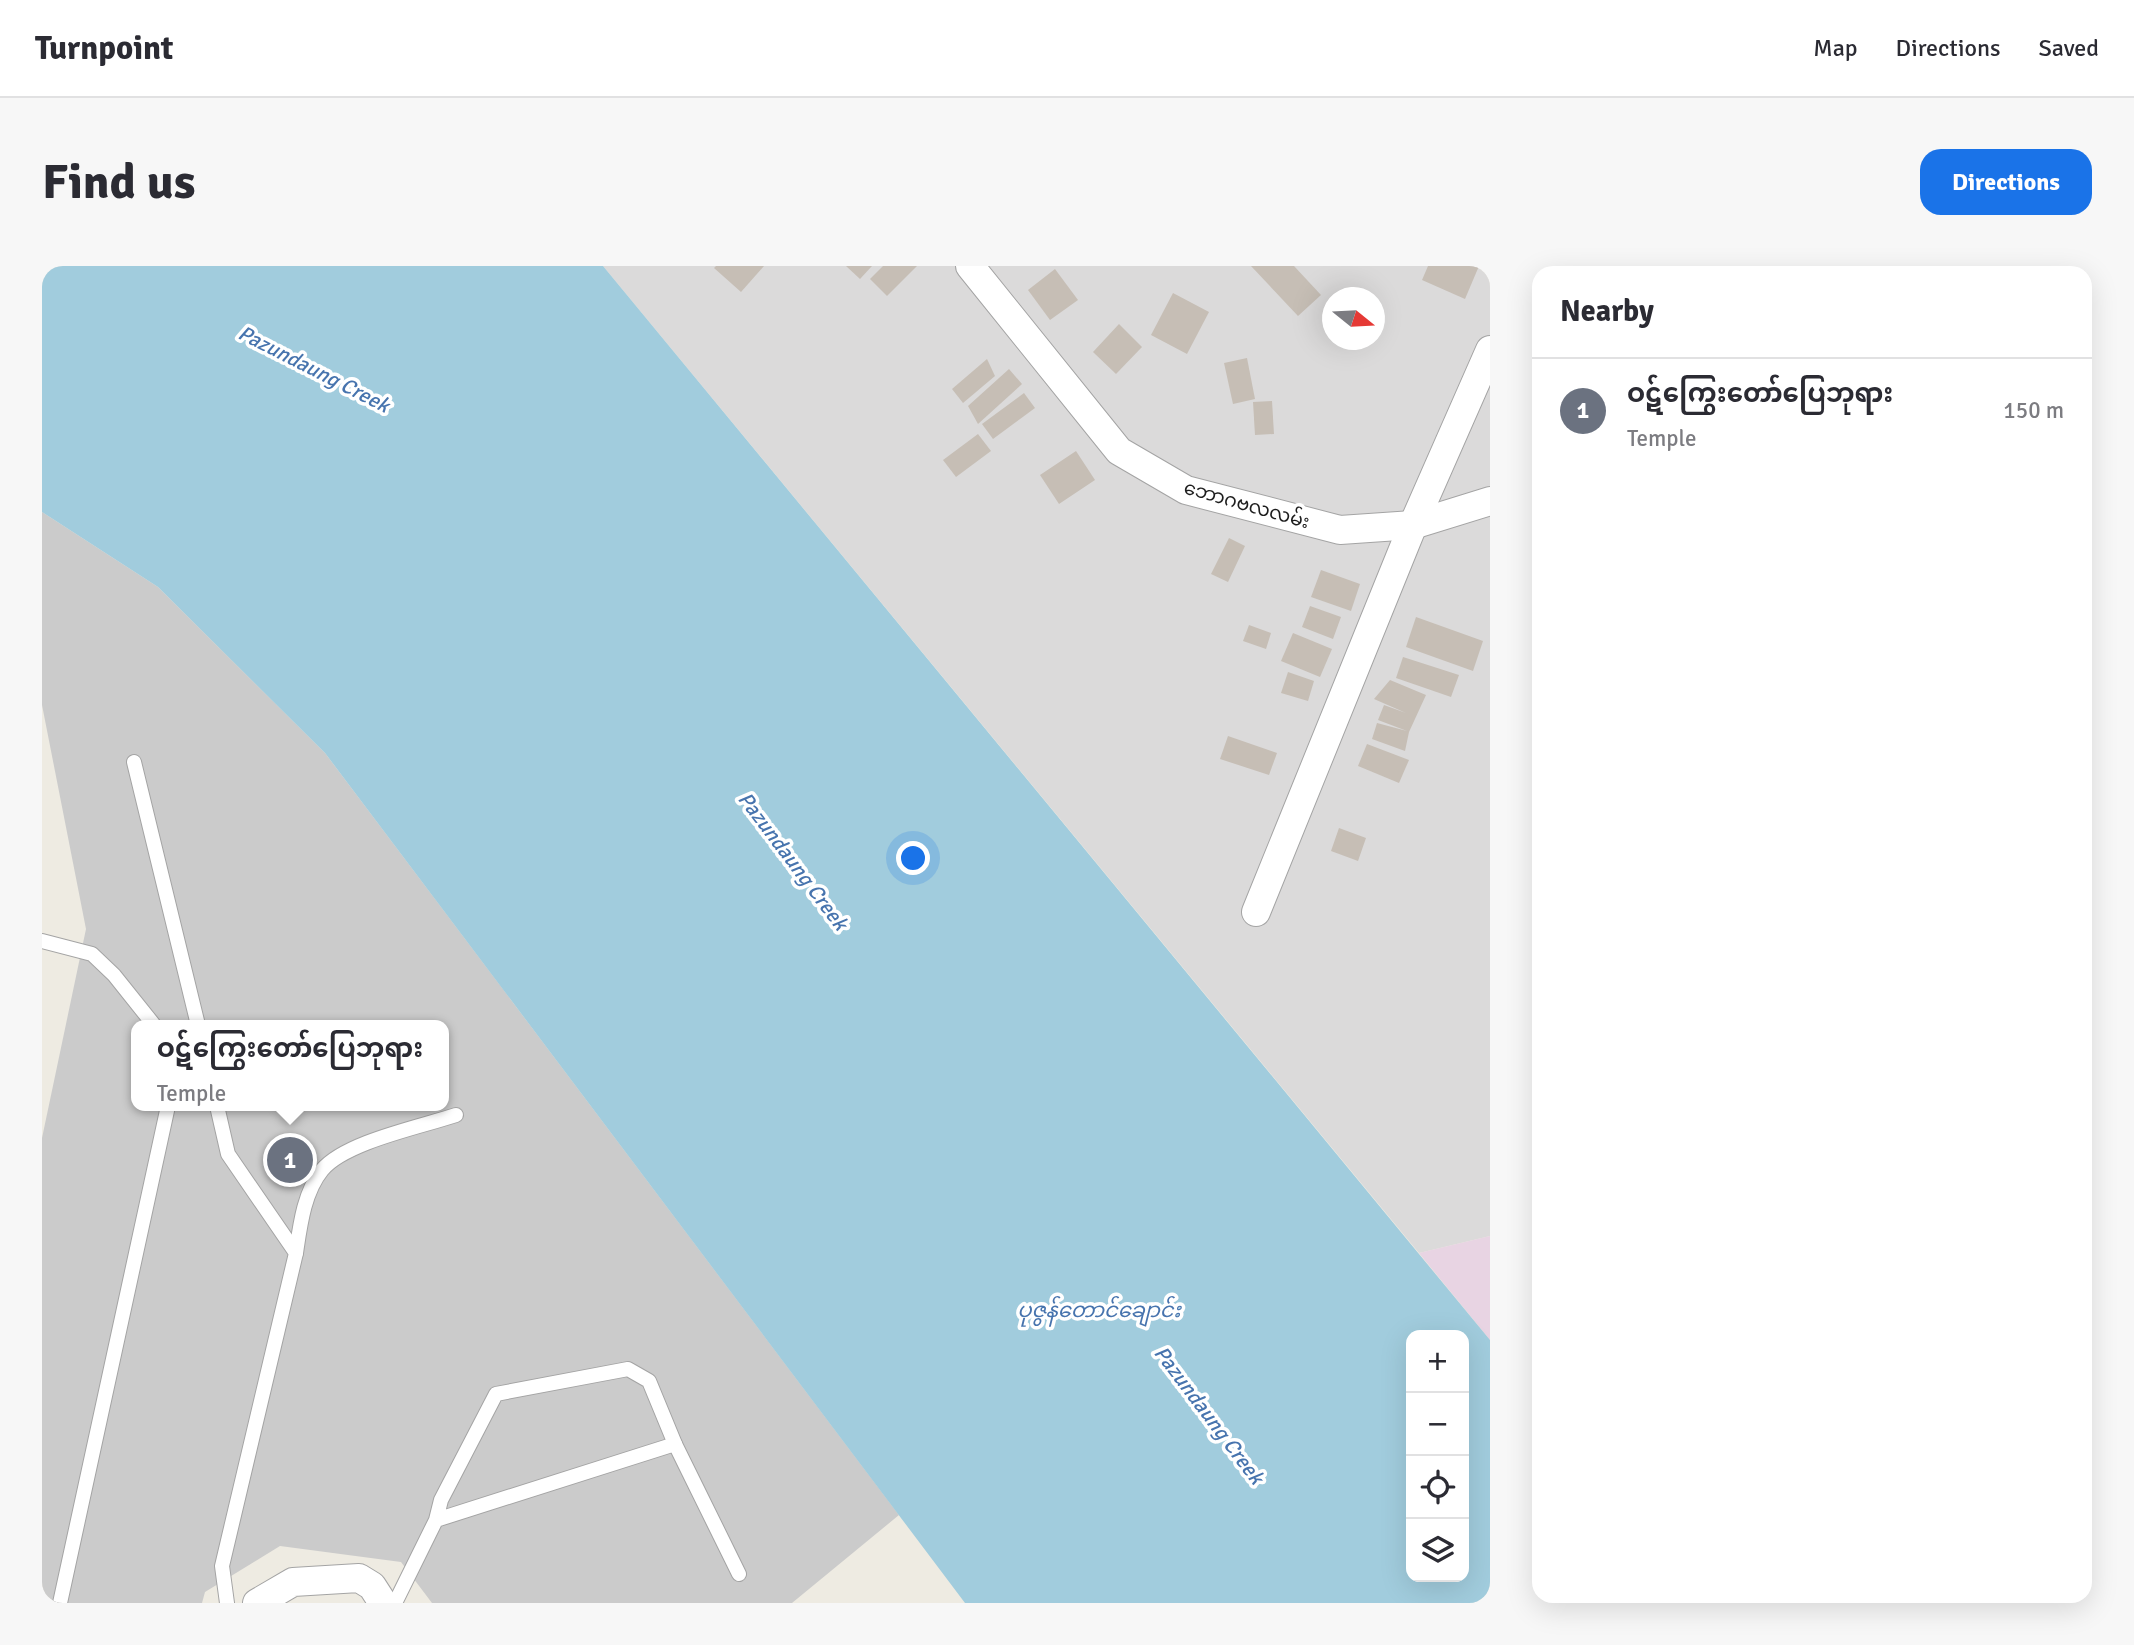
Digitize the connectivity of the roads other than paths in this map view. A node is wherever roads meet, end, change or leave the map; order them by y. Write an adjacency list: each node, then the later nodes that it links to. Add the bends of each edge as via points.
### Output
1 (970, 266): 4 (street, ဘောဂဗလလမ်း, via 1119,451 1186,489 1340,530)
2 (1490, 350): 4 (street)
3 (1490, 501): 4 (street, ဘောဂဗလလမ်း)
4 (1413, 525): 6 (street)
5 (134, 762): 8 (lane)
6 (1256, 912)
7 (42, 940): 9 (lane, via 92,954)
8 (191, 998): 10 (lane); 11 (lane)
9 (150, 1020)
10 (186, 1020)
11 (197, 1020)
12 (167, 1111): 19 (lane)
13 (218, 1111): 15 (lane, via 228,1154)
14 (456, 1115): 15 (lane, via 343,1151 320,1171 302,1212)
15 (296, 1253): 20 (lane, via 222,1566)
16 (675, 1444): 17 (lane); 17 (lane, via 649,1381 628,1369 496,1394 441,1500); 18 (lane)
17 (436, 1520): 23 (lane)
18 (739, 1574)
19 (61, 1603)
20 (227, 1603)
21 (257, 1603): 22 (street, via 293,1582 359,1578 372,1586)
22 (383, 1603)
23 (395, 1603)

